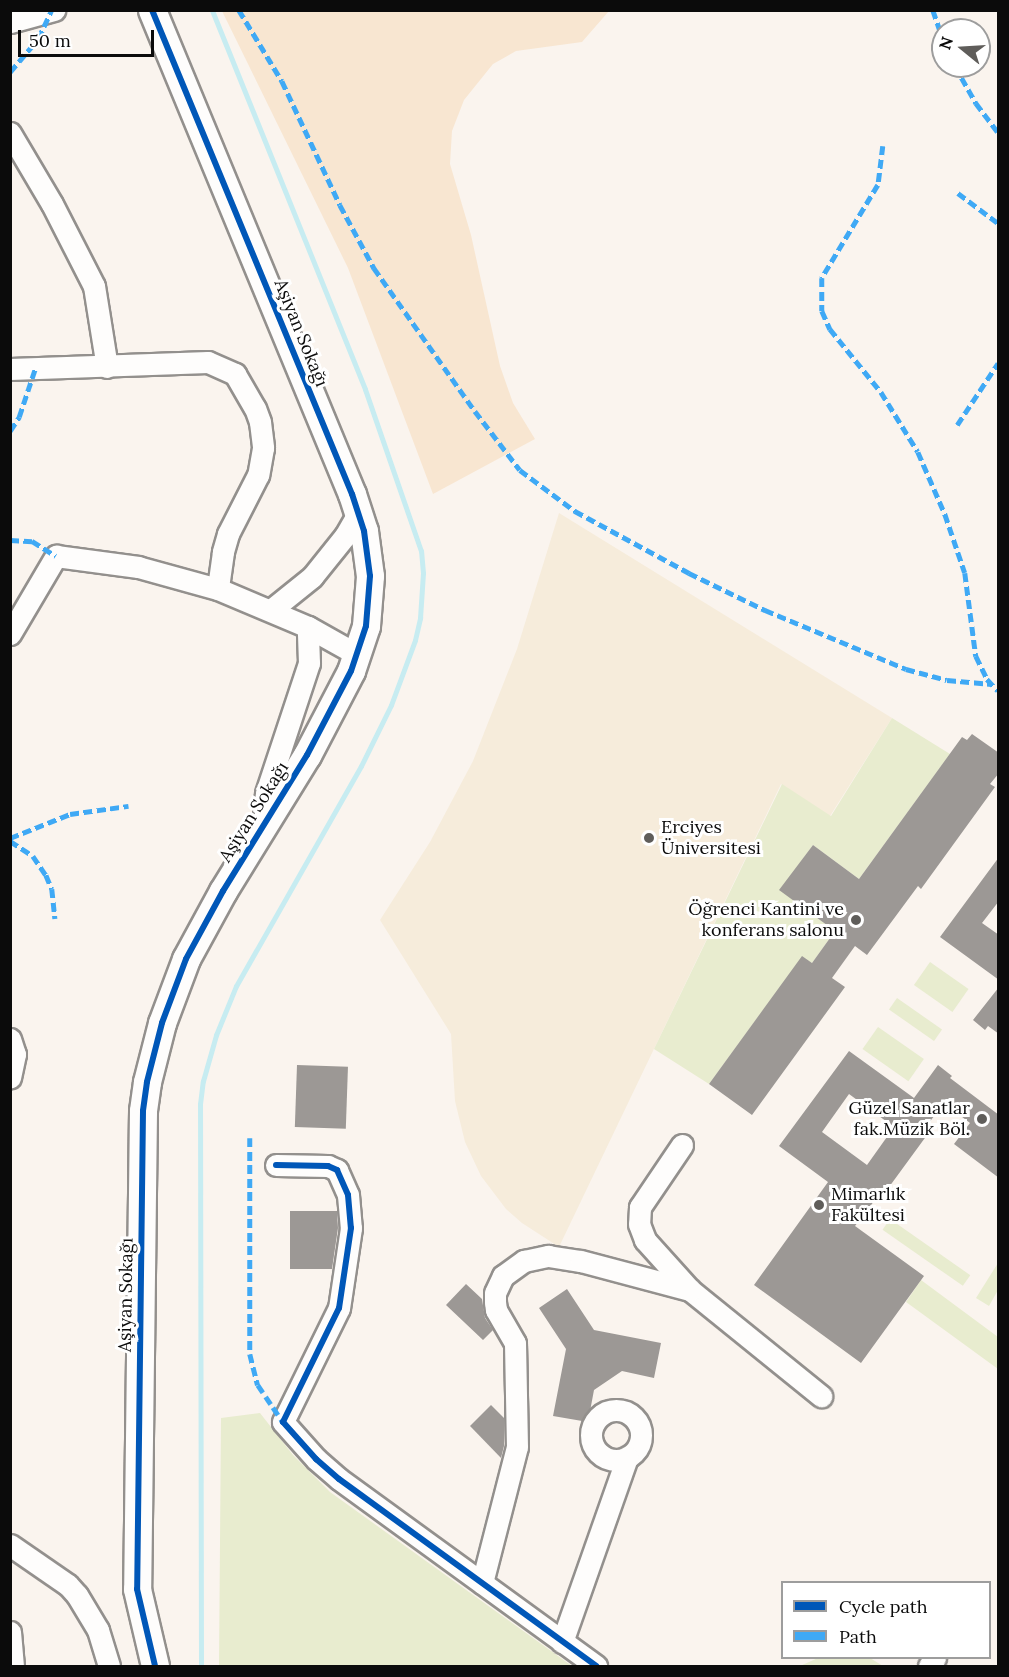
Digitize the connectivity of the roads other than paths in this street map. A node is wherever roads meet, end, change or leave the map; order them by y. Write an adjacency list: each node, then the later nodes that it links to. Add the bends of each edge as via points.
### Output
1 (54, 10): 3 (street)
2 (152, 10): 7 (street, Aşiyan Sokağı)
3 (10, 22)
4 (10, 133): 5 (street, via 94,286)
5 (107, 367): 6 (street); 8 (street, via 208,362 235,374 249,394 261,422 262,460 228,534)
6 (10, 369)
7 (359, 512): 9 (street, via 312,577); 12 (street, Aşiyan Sokağı, via 370,576 368,614)
8 (218, 589): 9 (street); 11 (street, via 138,567 56,556)
9 (271, 609): 10 (street)
10 (308, 627): 12 (street); 13 (street, via 309,663 266,793)
11 (10, 634)
12 (358, 655): 13 (street, Aşiyan Sokağı, via 324,724)
13 (267, 818): 27 (street, Aşiyan Sokağı, via 186,959 162,1023 143,1112 137,1588)
14 (10, 1040): 15 (street, via 15,1054)
15 (10, 1077)
16 (682, 1145): 18 (street, via 644,1199 639,1224 645,1240)
17 (276, 1165): 22 (street, via 328,1166 337,1170 348,1195 351,1228 339,1308 283,1422 316,1460 339,1479)
18 (690, 1290): 19 (street); 22 (street, via 549,1256 524,1262 503,1276 495,1302 515,1343 518,1447)
19 (821, 1396)
20 (627, 1457): 24 (street)
21 (10, 1545): 26 (street, via 77,1594 98,1630)
22 (482, 1583): 24 (street)
23 (10, 1632): 25 (street)
24 (562, 1642): 28 (street)
25 (13, 1666)
26 (109, 1666)
27 (155, 1666)
28 (596, 1666)

